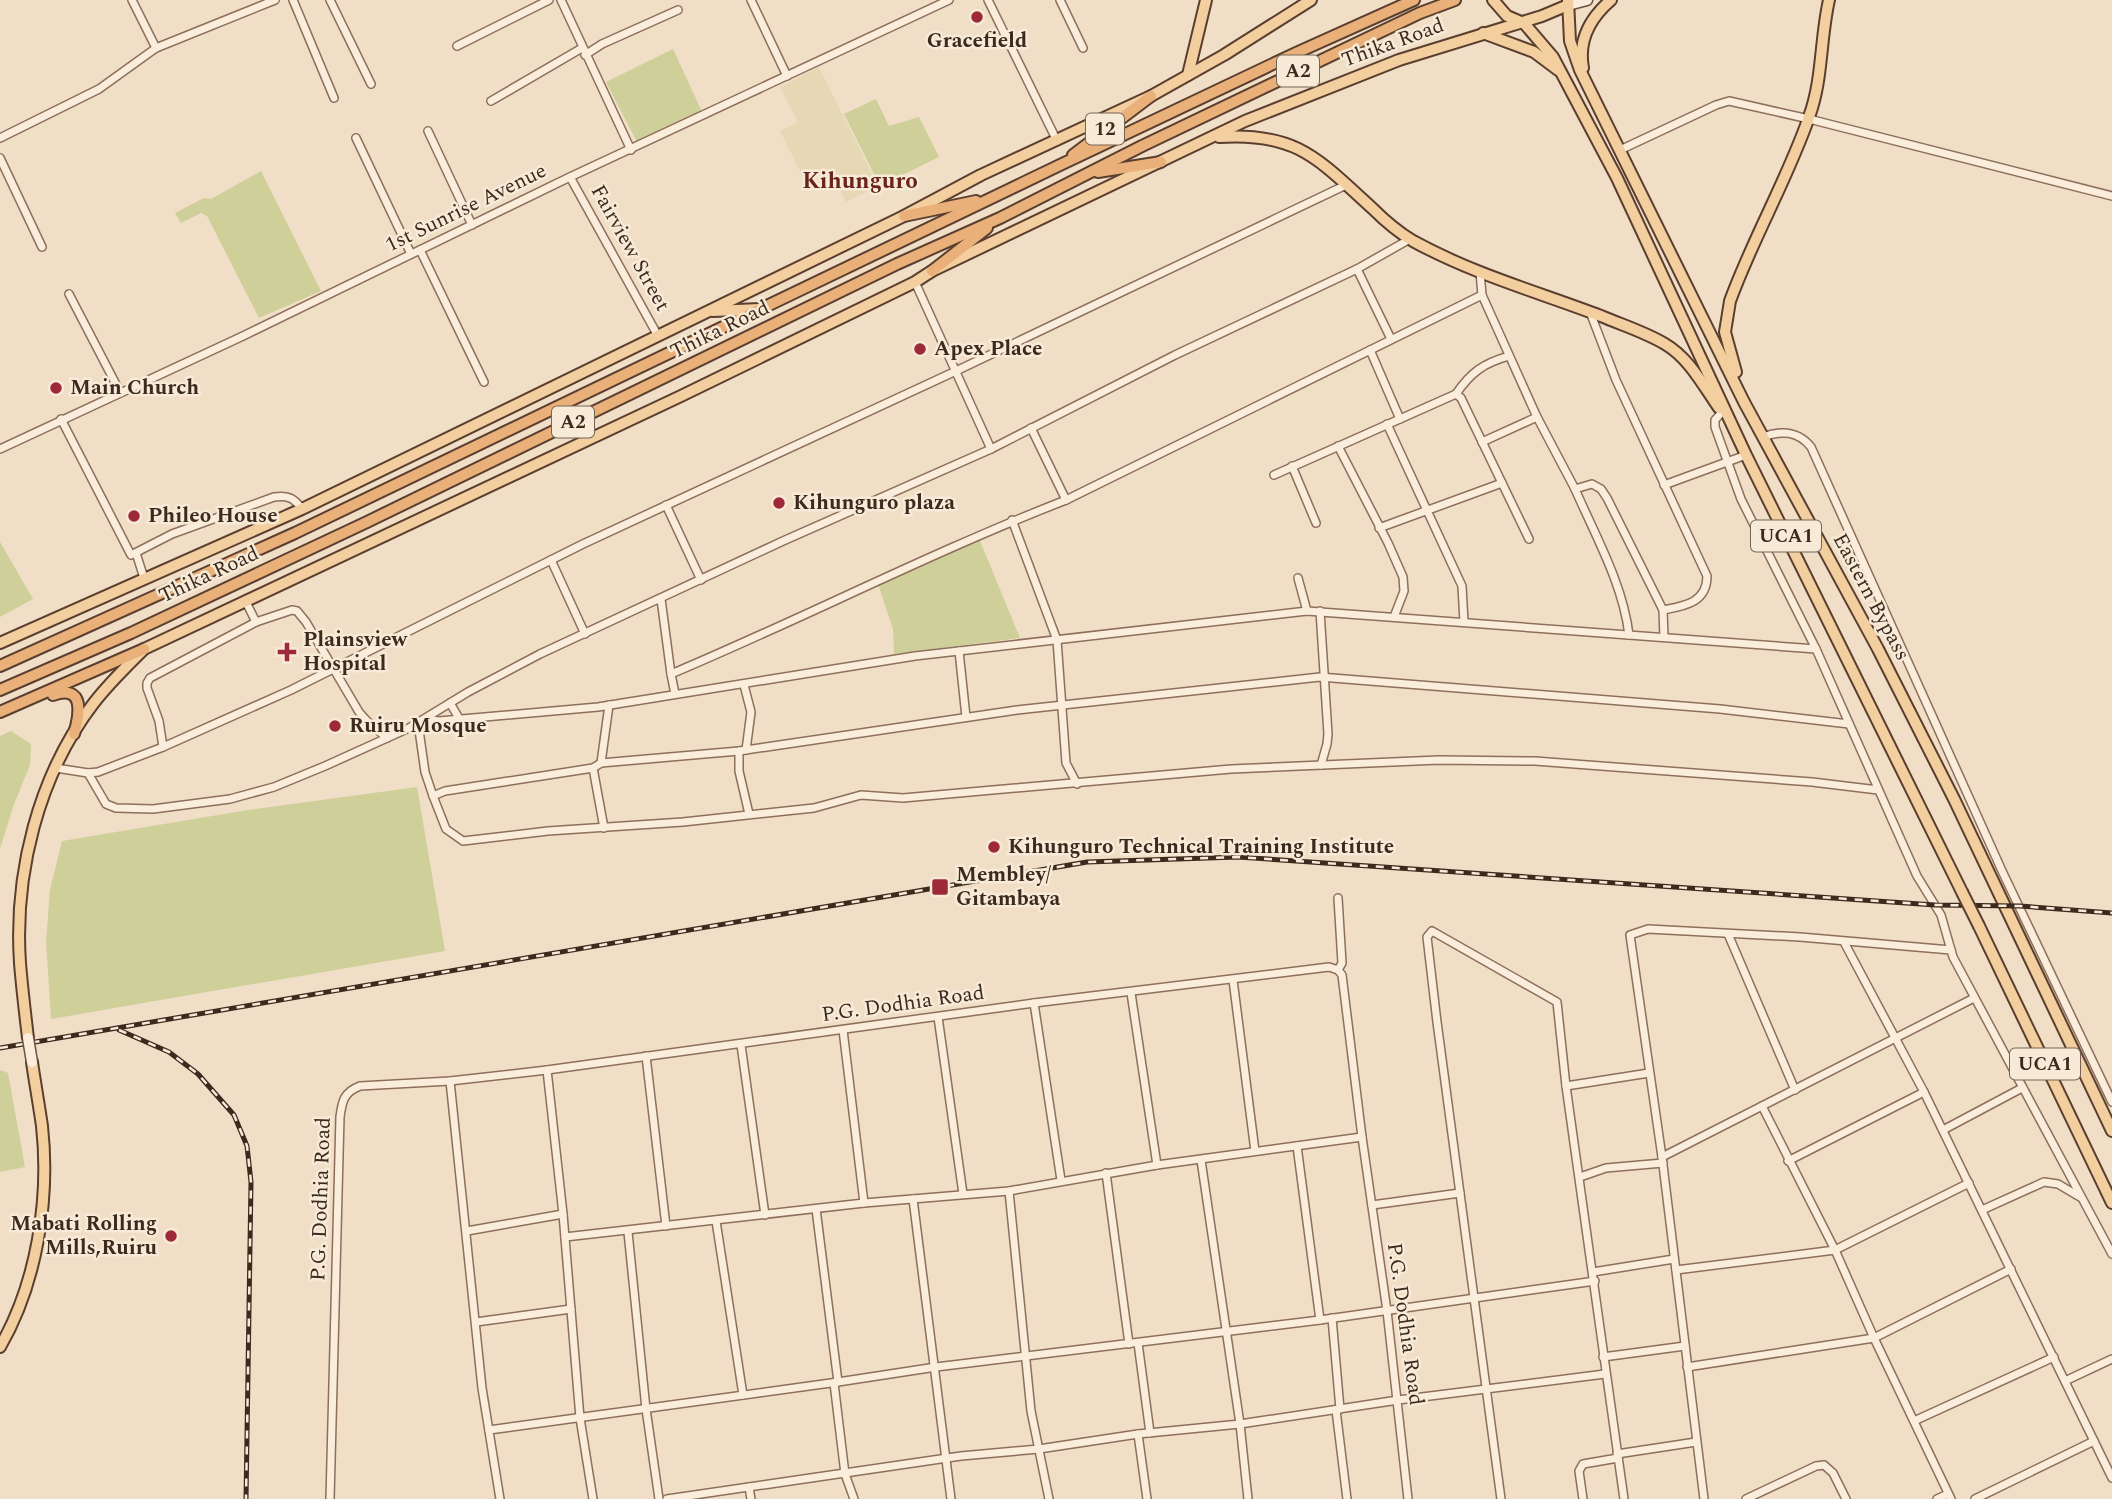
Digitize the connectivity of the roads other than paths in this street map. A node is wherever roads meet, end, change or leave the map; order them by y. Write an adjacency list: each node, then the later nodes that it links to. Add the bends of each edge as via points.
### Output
1 (132, 0): 24 (street)
2 (275, 0): 24 (street)
3 (293, 0): 33 (street)
4 (330, 0): 31 (street)
5 (549, 0): 23 (street)
6 (561, 0): 26 (street)
7 (751, 0): 28 (street)
8 (949, 0): 28 (street, 1st Sunrise Avenue)
9 (988, 0): 40 (street)
10 (1060, 0): 25 (street)
11 (1206, 0): 27 (main road)
12 (1311, 0): 27 (main road, Thika Road)
13 (1414, 0): 45 (highway, Thika Road / A2)
14 (1455, 0): 46 (highway, Thika Road / A2)
15 (1493, 0): 21 (main road, via 1507,16)
16 (1587, 0): 19 (main road)
17 (1611, 0): 30 (main road, via 1586,31 1581,57)
18 (1829, 0): 35 (main road, via 1819,86)
19 (1568, 3): 21 (main road, Thika Road); 30 (main road, Eastern Bypass, via 1570,41)
20 (678, 10): 26 (street)
21 (1522, 22): 22 (main road, Thika Road); 29 (main road, UCA1, via 1548,49)
22 (1483, 33): 29 (main road, via 1534,52); 39 (main road, Thika Road, via 1350,79)
23 (457, 46)
24 (156, 48): 37 (street, via 99,89)
25 (1083, 48)
26 (584, 51): 34 (street); 41 (street)
27 (1188, 75): 32 (main road, Thika Road)
28 (787, 76): 41 (street, 1st Sunrise Avenue)
29 (1565, 77): 81 (main road, UCA1)
30 (1586, 81): 42 (main road, Eastern Bypass)
31 (371, 84)
32 (1151, 96): 40 (main road, Thika Road); 45 (highway, 12)
33 (334, 98)
34 (491, 101)
35 (1809, 118): 42 (street, via 1729,101); 49 (street); 75 (main road, via 1730,301 1725,332)
36 (428, 131): 53 (street)
37 (0, 137)
38 (356, 138): 57 (street)
39 (1213, 138): 44 (main road, Thika Road); 48 (main road, via 1249,136 1288,144 1310,154)
40 (1058, 141): 51 (main road, Thika Road)
41 (631, 150): 47 (street, 1st Sunrise Avenue)
42 (1620, 150): 75 (main road, Eastern Bypass)
43 (0, 158): 55 (street)
44 (1161, 162): 46 (highway); 59 (main road, Thika Road)
45 (1060, 165): 50 (highway, Thika Road / A2)
46 (1090, 174): 52 (highway, Thika Road / A2)
47 (570, 177): 53 (street, 1st Sunrise Avenue); 67 (street, Fairview Street)
48 (1346, 185): 54 (main road); 71 (street)
49 (2112, 196)
50 (992, 198): 51 (highway); 64 (highway, Thika Road / A2)
51 (904, 216): 65 (main road, Thika Road)
52 (1000, 218): 59 (highway); 129 (highway, Thika Road / A2, via 368,522)
53 (472, 225): 56 (street, 1st Sunrise Avenue)
54 (1410, 239): 58 (street); 60 (main road)
55 (42, 247)
56 (420, 250): 57 (street, 1st Sunrise Avenue); 72 (street)
57 (411, 254): 73 (street, 1st Sunrise Avenue)
58 (1357, 269): 68 (street); 82 (street)
59 (932, 271): 61 (main road, Thika Road)
60 (1480, 272): 63 (street); 66 (main road)
61 (915, 282): 71 (street); 109 (main road, Thika Road)
62 (69, 294): 73 (street)
63 (1482, 295): 68 (street); 70 (street)
64 (761, 309): 65 (main road); 124 (highway, Thika Road / A2, via 295,533)
65 (707, 312): 67 (main road, Thika Road)
66 (1590, 312): 76 (main road, via 1667,345 1683,358); 93 (street)
67 (658, 336): 97 (main road, Thika Road)
68 (1391, 339): 69 (street)
69 (1370, 350): 79 (street); 95 (street)
70 (1509, 356): 74 (street, via 1472,373); 77 (street)
71 (957, 372): 87 (street); 96 (street)
72 (484, 382)
73 (120, 392): 78 (street, 1st Sunrise Avenue)
74 (1456, 394): 79 (street); 84 (street)
75 (1744, 402): 83 (main road, Eastern Bypass)
76 (1722, 412): 81 (main road); 89 (street, via 1715,426)
77 (1537, 417): 84 (street); 94 (street)
78 (61, 419): 86 (street, 1st Sunrise Avenue); 103 (street, via 131,555)
79 (1400, 419): 80 (street)
80 (1387, 424): 85 (street); 98 (street)
81 (1734, 427): 88 (main road, UCA1)
82 (1031, 428): 87 (street); 95 (street)
83 (1763, 437): 177 (street, via 1791,433 1800,435 1811,447); 180 (main road, Eastern Bypass, via 1948,787)
84 (1482, 442): 92 (street)
85 (1338, 446): 90 (street); 101 (street)
86 (0, 449)
87 (991, 449): 107 (street)
88 (1746, 455): 89 (street); 198 (main road, UCA1, bridge)
89 (1728, 461): 93 (street); 122 (street, via 1741,499)
90 (1292, 466): 91 (street); 100 (street)
91 (1274, 475)
92 (1503, 483): 98 (street); 102 (street)
93 (1664, 485): 110 (street, via 1707,583 1700,598)
94 (1575, 489): 110 (street, via 1592,484 1601,489); 117 (street, via 1627,615)
95 (1066, 500): 99 (street)
96 (666, 505): 104 (street); 107 (street)
97 (302, 509): 103 (street, via 294,499 274,497 172,534); 105 (main road, Thika Road)
98 (1427, 511): 101 (street); 115 (street, via 1462,586)
99 (1012, 520): 119 (street); 126 (street)
100 (1316, 523)
101 (1379, 528): 113 (street, via 1403,577 1404,591)
102 (1529, 539)
103 (136, 553): 105 (street)
104 (551, 560): 116 (street); 125 (street)
105 (144, 578): 120 (main road, Thika Road)
106 (1298, 578): 111 (street)
107 (701, 580): 108 (street)
108 (661, 599): 116 (street); 126 (street)
109 (246, 602): 114 (street); 121 (main road, Thika Road)
110 (1663, 610): 118 (street)
111 (1307, 611): 112 (street); 119 (street)
112 (1321, 611): 113 (street); 127 (street)
113 (1394, 617): 115 (street)
114 (256, 622): 125 (street, via 296,611); 142 (street, via 150,678 147,688)
115 (1464, 622): 117 (street)
116 (585, 634): 131 (street)
117 (1629, 635): 118 (street)
118 (1664, 637): 122 (street)
119 (1057, 639): 123 (street); 133 (street)
120 (0, 643)
121 (144, 649): 134 (highway); 140 (main road, via 110,683)
122 (1816, 649): 139 (street)
123 (959, 651): 128 (street); 135 (street)
124 (0, 666)
125 (335, 669): 141 (street, via 359,712); 142 (street)
126 (671, 674): 130 (street)
127 (1324, 677): 133 (street); 139 (street); 145 (street, via 1328,744)
128 (744, 685): 130 (street); 143 (street, via 751,712)
129 (0, 690)
130 (675, 694): 132 (street)
131 (450, 703): 136 (street); 137 (street)
132 (609, 705): 137 (street); 144 (street)
133 (1061, 705): 135 (street); 149 (street, via 1066,764)
134 (0, 713): 140 (highway, via 68,692 78,702)
135 (967, 718): 143 (street)
136 (426, 719): 137 (street); 138 (street)
137 (460, 720)
138 (418, 723): 141 (street); 151 (street)
139 (1849, 724): 150 (street)
140 (74, 734): 146 (main road)
141 (387, 738): 148 (street, via 274,787 230,800 169,808 110,806 101,799)
142 (163, 747): 148 (street)
143 (742, 751): 144 (street); 152 (street, via 739,771)
144 (601, 763): 147 (street)
145 (1321, 765): 149 (street); 150 (street, via 1535,761)
146 (55, 768): 148 (street); 165 (main road, via 34,825 24,876 20,961)
147 (593, 768): 151 (street); 153 (street)
148 (88, 773)
149 (1077, 783): 152 (street, via 903,798 861,795 814,808)
150 (1878, 790): 157 (street, via 1917,876 1941,915)
151 (433, 796): 153 (street, via 446,829 463,841)
152 (749, 814): 153 (street)
153 (604, 828)
154 (1338, 898): 158 (street, via 1342,962)
155 (1728, 934): 156 (street); 171 (street, via 1648,929 1630,935); 175 (street)
156 (1844, 942): 157 (street); 166 (street)
157 (1951, 950): 161 (street)
158 (1338, 970): 159 (street, P.G. Dodhia Road, via 1329,967); 181 (street, P.G. Dodhia Road)
159 (1233, 980): 160 (street, P.G. Dodhia Road); 183 (street)
160 (1131, 993): 162 (street, P.G. Dodhia Road); 187 (street)
161 (1974, 998): 166 (street); 174 (street)
162 (1034, 1003): 163 (street, P.G. Dodhia Road); 190 (street)
163 (938, 1017): 164 (street, P.G. Dodhia Road); 194 (street)
164 (842, 1030): 167 (street, P.G. Dodhia Road); 197 (street)
165 (28, 1038): 169 (main road, bridge)
166 (1896, 1038): 175 (street); 176 (street)
167 (741, 1045): 168 (street, P.G. Dodhia Road); 203 (street)
168 (646, 1056): 170 (street, P.G. Dodhia Road); 205 (street)
169 (32, 1062): 226 (main road, via 42,1128 43,1208 28,1277)
170 (547, 1070): 172 (street, P.G. Dodhia Road); 202 (street)
171 (1649, 1073): 173 (street); 185 (street)
172 (450, 1081): 206 (street); 256 (street, P.G. Dodhia Road, via 360,1086 342,1102)
173 (1566, 1086): 189 (street); 193 (street, via 1555,999 1437,932 1429,932)
174 (2022, 1088): 179 (street); 195 (street)
175 (1795, 1090): 178 (street)
176 (1924, 1092): 179 (street); 186 (street)
177 (2112, 1102)
178 (1762, 1106): 185 (street); 186 (street)
179 (1943, 1130): 191 (street)
180 (2112, 1131)
181 (1362, 1137): 182 (street); 199 (street, P.G. Dodhia Road)
182 (1297, 1146): 183 (street); 220 (street)
183 (1255, 1151): 184 (street)
184 (1200, 1160): 187 (street); 222 (street)
185 (1662, 1160): 189 (street, via 1606,1168); 211 (street)
186 (1788, 1161): 209 (street)
187 (1157, 1166): 188 (street)
188 (1106, 1173): 190 (street); 224 (street)
189 (1580, 1177): 214 (street)
190 (1061, 1180): 192 (street)
191 (1969, 1183): 201 (street); 209 (street)
192 (1009, 1191): 194 (street); 227 (street)
193 (1460, 1193): 199 (street); 216 (street)
194 (963, 1194): 196 (street)
195 (2081, 1198): 201 (street, via 2058,1184 2044,1182); 210 (street)
196 (913, 1199): 197 (street); 231 (street)
197 (864, 1203): 200 (street)
198 (2112, 1203)
199 (1372, 1205): 218 (street, P.G. Dodhia Road)
200 (816, 1209): 203 (street); 235 (street)
201 (1982, 1210): 212 (street)
202 (563, 1214): 206 (street); 208 (street)
203 (765, 1215): 204 (street)
204 (716, 1220): 205 (street); 237 (street)
205 (666, 1226): 207 (street)
206 (467, 1231): 221 (street)
207 (628, 1232): 208 (street); 239 (street)
208 (565, 1237): 217 (street)
209 (1835, 1250): 213 (street); 223 (street)
210 (2112, 1254)
211 (1674, 1259): 213 (street); 214 (street)
212 (2011, 1269): 223 (street); 229 (street)
213 (1676, 1270): 225 (street)
214 (1593, 1272): 215 (street)
215 (1595, 1282): 216 (street); 228 (street)
216 (1475, 1300): 218 (street); 236 (street)
217 (571, 1309): 221 (street); 241 (street)
218 (1387, 1311): 219 (street); 238 (street, P.G. Dodhia Road)
219 (1332, 1318): 220 (street); 240 (street)
220 (1320, 1320): 222 (street)
221 (476, 1322): 244 (street)
222 (1226, 1332): 224 (street); 243 (street)
223 (1874, 1338): 232 (street); 242 (street)
224 (1134, 1343): 227 (street); 245 (street)
225 (1685, 1346): 228 (street); 232 (street)
226 (0, 1347)
227 (1027, 1357): 231 (street); 249 (street)
228 (1603, 1357): 233 (street)
229 (2053, 1357): 234 (street); 242 (street)
230 (2112, 1359): 234 (street)
231 (936, 1367): 235 (street); 251 (street)
232 (1687, 1367): 248 (street)
233 (1605, 1374): 236 (street); 250 (street)
234 (2065, 1381): 247 (street)
235 (836, 1383): 237 (street); 252 (street)
236 (1486, 1389): 238 (street); 269 (street)
237 (743, 1395): 239 (street)
238 (1398, 1400): 240 (street); 268 (street, P.G. Dodhia Road)
239 (646, 1409): 241 (street); 259 (street)
240 (1338, 1409): 243 (street); 267 (street)
241 (580, 1418): 244 (street); 258 (street)
242 (1914, 1421): 255 (street)
243 (1240, 1424): 245 (street); 266 (street)
244 (489, 1430): 257 (street)
245 (1150, 1433): 246 (street)
246 (1138, 1434): 249 (street); 265 (street)
247 (2094, 1441): 253 (street); 276 (street)
248 (1696, 1442): 250 (street); 272 (street)
249 (1039, 1449): 251 (street); 264 (street)
250 (1618, 1456): 270 (street, via 1583,1464 1579,1471); 271 (street)
251 (947, 1459): 252 (street); 263 (street)
252 (845, 1474): 254 (street); 262 (street)
253 (2112, 1478)
254 (749, 1487): 260 (street); 261 (street)
255 (1950, 1497): 275 (street)
256 (330, 1499)
257 (499, 1499)
258 (593, 1499)
259 (659, 1499)
260 (667, 1499)
261 (751, 1499)
262 (854, 1499)
263 (951, 1499)
264 (1049, 1499)
265 (1147, 1499)
266 (1248, 1499)
267 (1347, 1499)
268 (1408, 1499)
269 (1501, 1499)
270 (1583, 1499)
271 (1623, 1499)
272 (1704, 1499)
273 (1746, 1499): 274 (street, via 1824,1465)
274 (1846, 1499)
275 (1937, 1499)
276 (1975, 1499)

